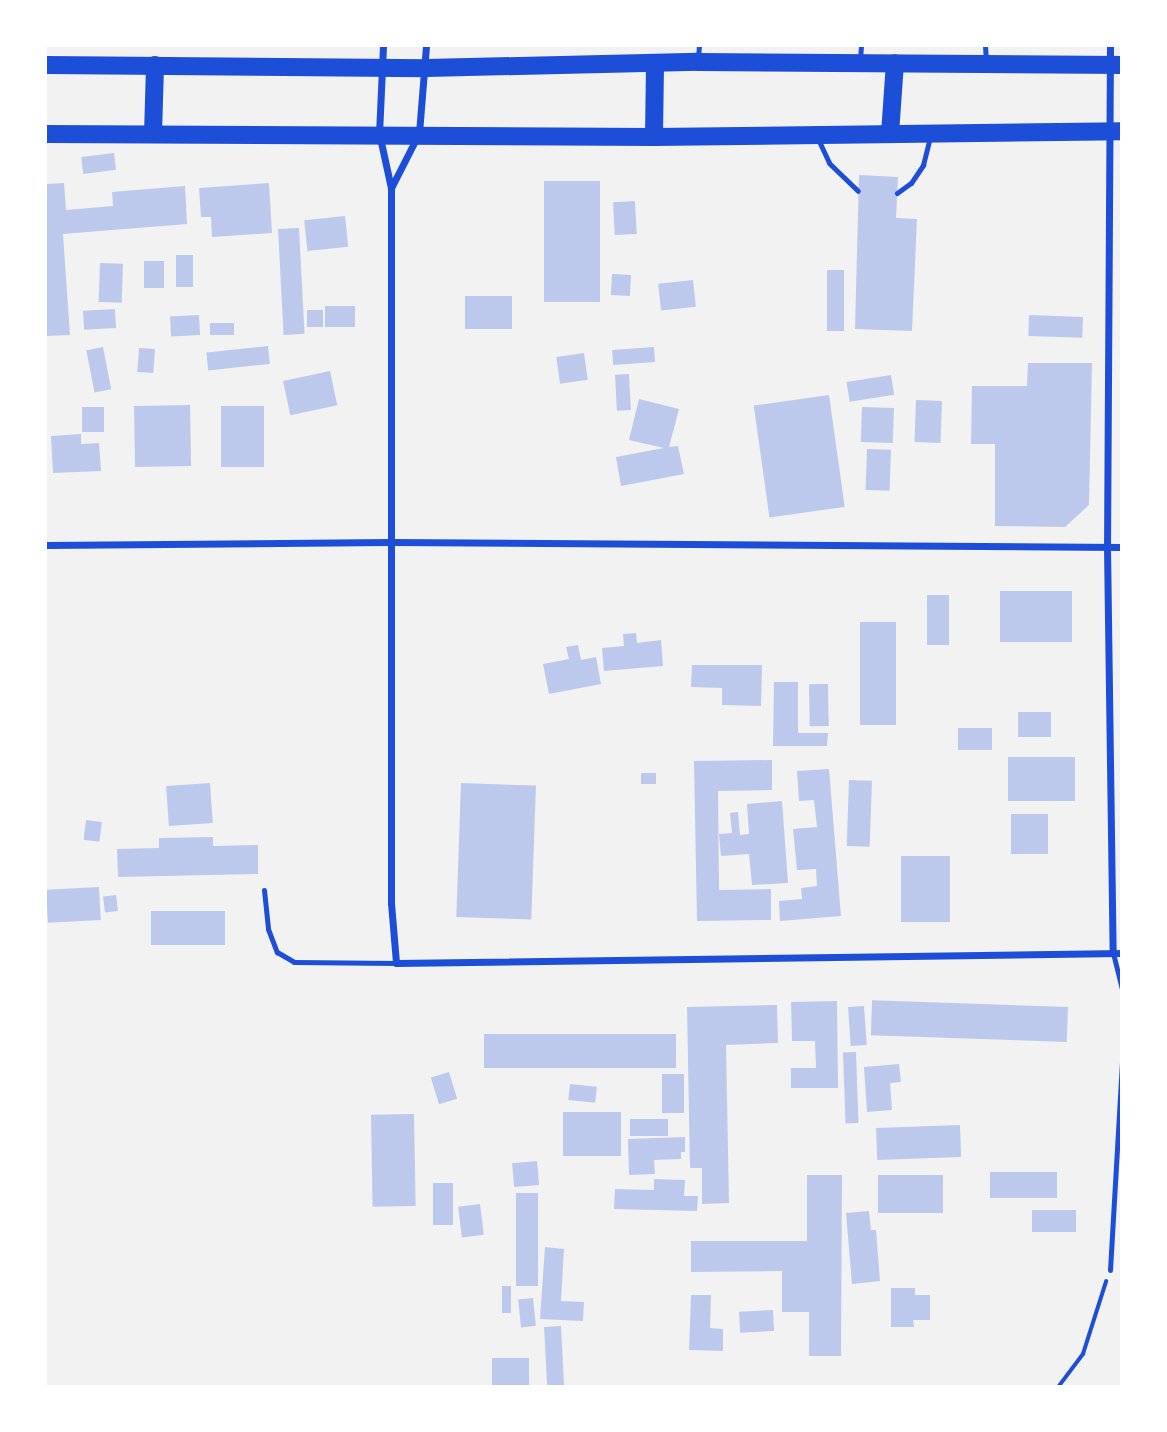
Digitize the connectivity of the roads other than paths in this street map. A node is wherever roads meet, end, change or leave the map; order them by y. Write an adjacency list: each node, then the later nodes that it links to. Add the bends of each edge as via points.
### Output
1 (383, 46): 13 (street)
2 (426, 46): 14 (street)
3 (985, 46): 9 (lane)
4 (1110, 46): 10 (street)
5 (698, 54): 6 (highway); 7 (highway)
6 (861, 54): 8 (highway)
7 (655, 63): 14 (highway); 23 (highway)
8 (895, 63): 9 (highway); 21 (highway)
9 (987, 64): 10 (highway)
10 (1116, 64): 15 (street)
11 (46, 65): 12 (highway)
12 (155, 65): 13 (highway); 18 (highway)
13 (382, 66): 14 (highway); 16 (street)
14 (426, 68): 19 (street)
15 (1116, 131): 22 (highway); 29 (street)
16 (379, 133): 18 (highway); 19 (highway); 24 (street)
17 (46, 134): 18 (highway)
18 (153, 134)
19 (419, 134): 23 (highway); 24 (street)
20 (816, 134): 21 (highway); 23 (highway); 25 (lane, via 830,163)
21 (890, 134): 22 (highway)
22 (930, 134): 26 (lane, via 923,165)
23 (654, 137)
24 (391, 188): 27 (street)
25 (858, 191)
26 (897, 193)
27 (390, 542): 28 (street); 29 (street); 33 (street, via 391,903)
28 (46, 545)
29 (1107, 547): 30 (street); 32 (street)
30 (1122, 547)
31 (264, 890): 33 (lane, via 268,929 277,952 294,962)
32 (1117, 953): 33 (street); 34 (lane)
33 (396, 963)
34 (1122, 989)
35 (1122, 1060): 36 (lane)
36 (1110, 1270)

